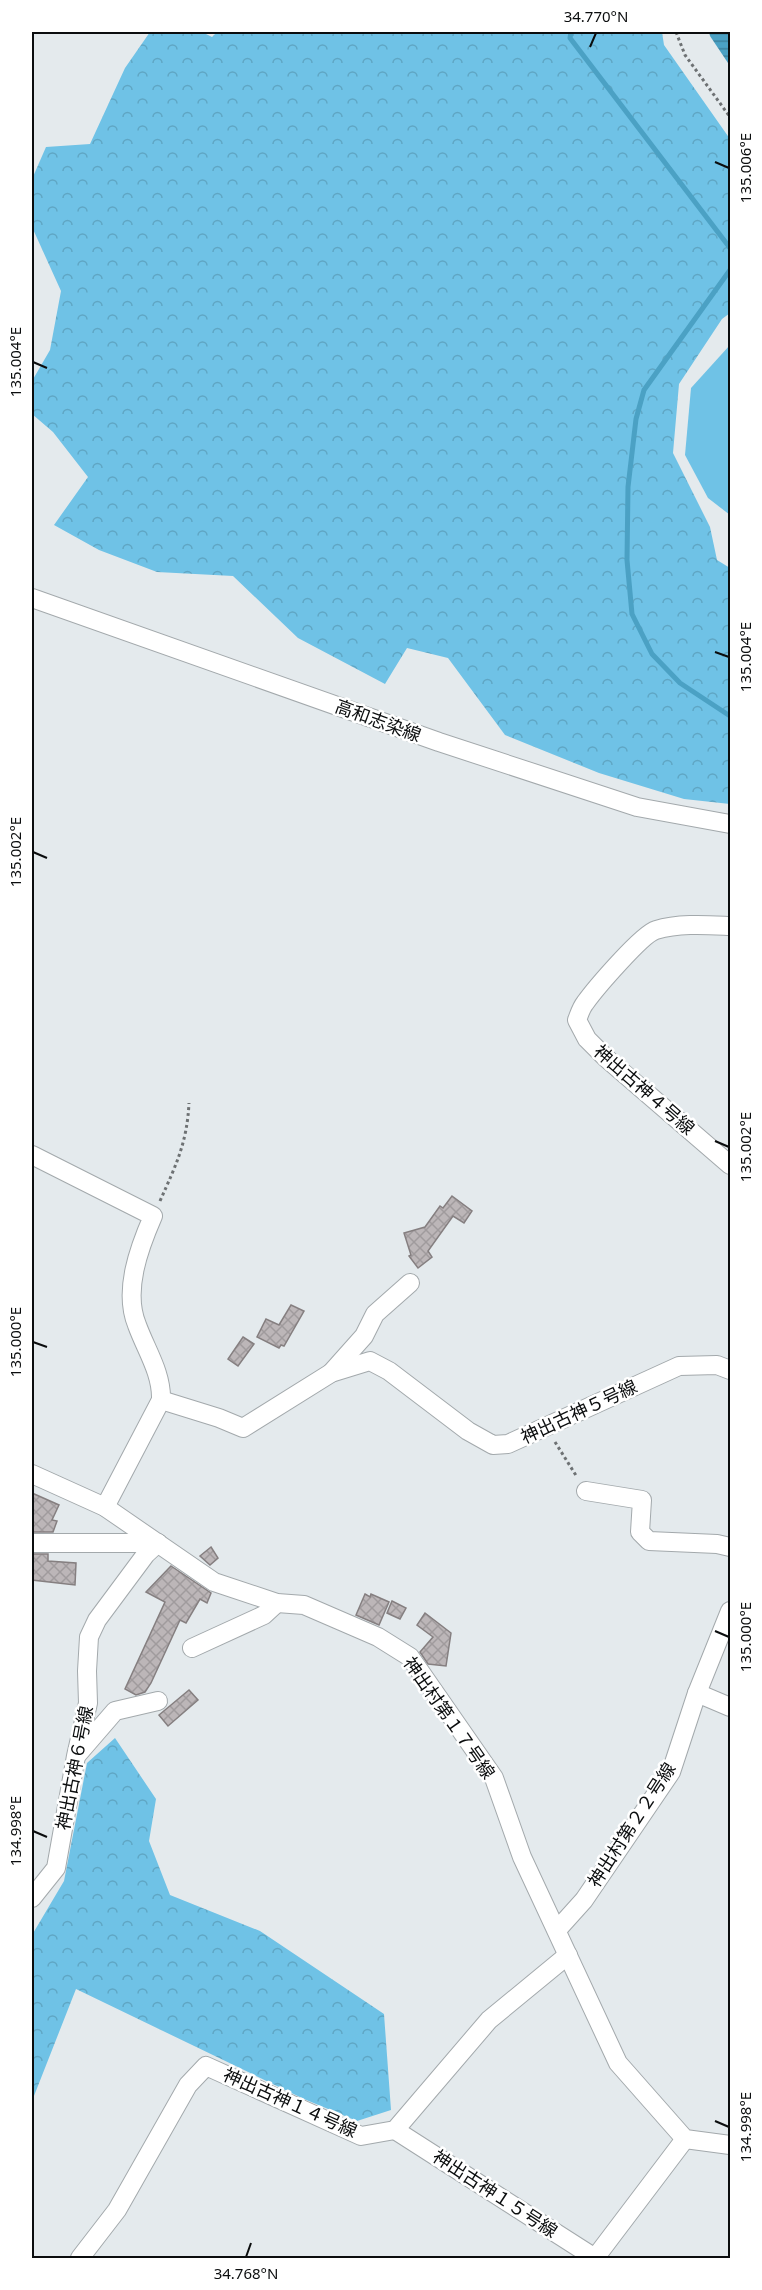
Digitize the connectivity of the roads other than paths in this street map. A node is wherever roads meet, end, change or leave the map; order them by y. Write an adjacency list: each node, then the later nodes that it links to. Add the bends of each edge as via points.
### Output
1 (32, 598): 2 (street, 高和志染線, via 636,807)
2 (730, 824)
3 (730, 927): 5 (street, 神出古神４号線, via 698,924 655,930 645,936 603,981 577,1020 587,1039 606,1058)
4 (32, 1155): 9 (street, via 153,1216 134,1274 131,1303 135,1322 162,1383)
5 (730, 1165)
6 (410, 1283): 8 (street, via 375,1314 364,1336)
7 (730, 1370): 8 (street, 神出古神５号線, via 717,1365 679,1366 508,1444 493,1445 370,1361)
8 (331, 1373): 9 (street, 神出古神５号線, via 243,1428)
9 (161, 1400): 12 (street)
10 (32, 1474): 12 (street, 神出村第１７号線)
11 (586, 1491): 15 (street, via 642,1500 640,1532 649,1541)
12 (105, 1507): 14 (street, 神出村第１７号線)
13 (32, 1543): 14 (street)
14 (158, 1543): 16 (street, 神出村第１７号線, via 214,1582); 22 (street, 神出古神６号線, via 97,1620 90,1637 88,1703)
15 (730, 1547)
16 (277, 1603): 18 (street, via 264,1615); 24 (street, 神出村第１７号線, via 304,1605 378,1637 410,1658 494,1778 522,1857)
17 (730, 1611): 19 (street, 神出村第２２号線)
18 (192, 1647)
19 (697, 1693): 21 (street); 24 (street, 神出村第２２号線, via 671,1772 584,1900)
20 (158, 1701): 22 (street, via 115,1712)
21 (730, 1707)
22 (76, 1756): 23 (street, 神出古神６号線, via 56,1868)
23 (32, 1898)
24 (557, 1930): 25 (street, 神出村第１７号線)
25 (568, 1955): 26 (street, via 489,2020); 27 (street, 神出村第１７号線, via 618,2063)
26 (395, 2130): 29 (street, 神出古神１４号線, via 361,2136 206,2066 188,2085 117,2210); 30 (street, 神出古神１５号線)
27 (685, 2139): 28 (street); 30 (street)
28 (730, 2145)
29 (80, 2259)
30 (596, 2259)

